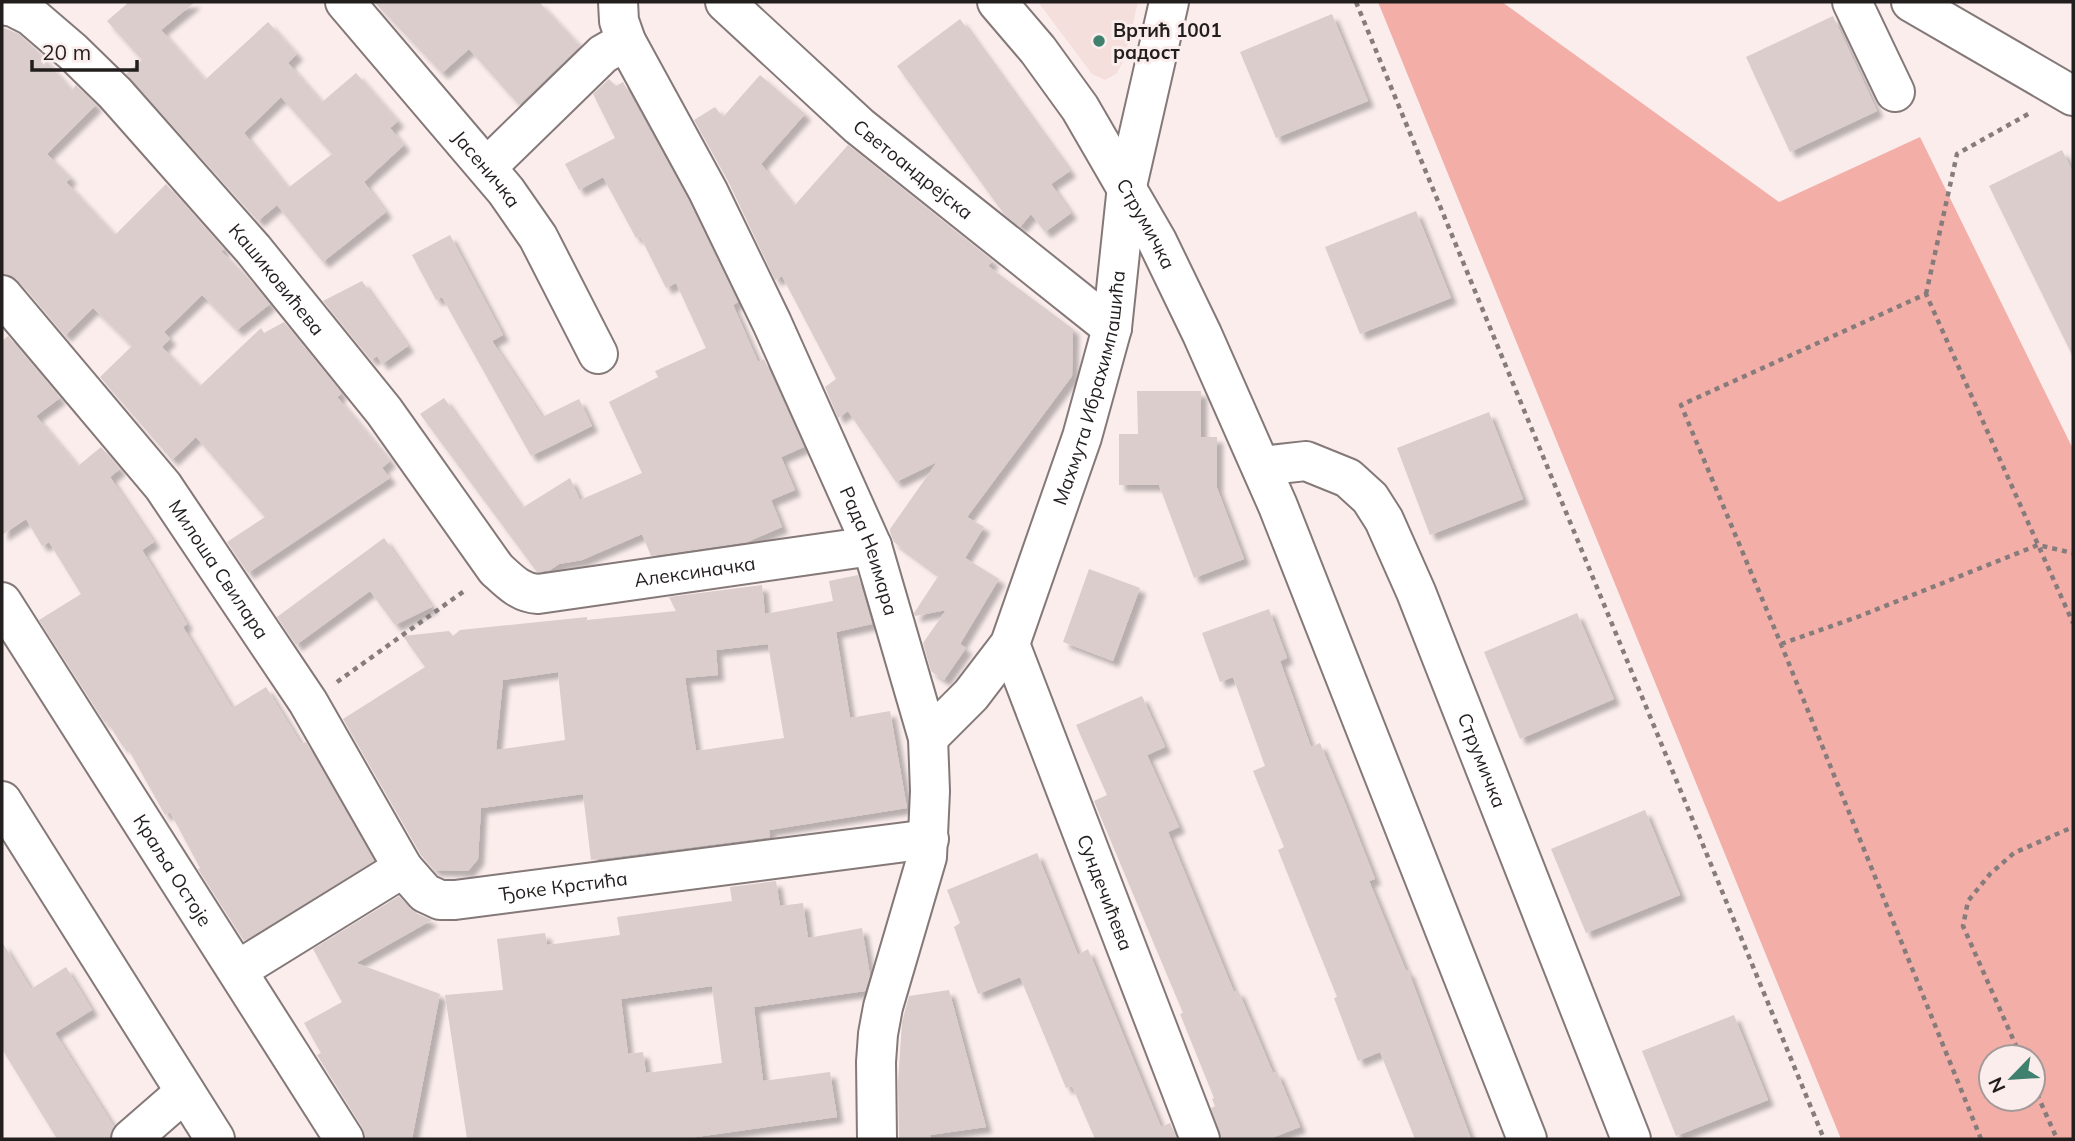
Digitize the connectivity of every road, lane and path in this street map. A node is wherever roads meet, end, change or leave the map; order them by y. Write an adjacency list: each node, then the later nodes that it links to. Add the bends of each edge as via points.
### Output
1 (345, 2): 14 (street, Јасеничка)
2 (618, 2): 10 (street, Рада Неимара)
3 (725, 2): 18 (street, Светоандрејска, via 859,126)
4 (997, 2): 15 (street, Струмичка, via 1080,108)
5 (1169, 2): 15 (street, Махмута Ибрахимпашића)
6 (1356, 2): 46 (path)
7 (1852, 2): 11 (street)
8 (1911, 2): 12 (street)
9 (2, 5): 24 (street, Кашиковићева, via 31,16 115,93 253,249 384,411)
10 (626, 41): 14 (street, via 603,54); 22 (street, Рада Неимара, via 708,191)
11 (1895, 93)
12 (2073, 96)
13 (2026, 116): 16 (path, via 1957,154)
14 (487, 167): 19 (street, Јасеничка, via 538,237)
15 (1127, 186): 18 (street, Махмута Ибрахимпашића); 20 (street, Струмичка, via 1202,334)
16 (1926, 293): 21 (path); 28 (path, via 1681,405)
17 (2, 295): 29 (street, Милоша Свилара, via 163,486)
18 (1112, 328): 27 (street, Махмута Ибрахимпашића, via 1082,437)
19 (598, 354)
20 (1261, 466): 44 (street, Струмичка); 45 (street, Струмичка, via 1306,461 1348,478 1370,498 1384,520)
21 (2038, 545): 23 (path); 26 (path); 28 (path)
22 (872, 546): 24 (street, Алексиначка, via 538,594); 30 (street, Рада Неимара)
23 (2073, 553)
24 (507, 578): 29 (path)
25 (2, 602): 35 (street, Краља Остоје)
26 (2073, 623)
27 (1010, 644): 30 (street, Махмута Ибрахимпашића, via 971,695); 43 (street, Сундечићева)
28 (1781, 644): 47 (path)
29 (308, 702): 34 (street, Милоша Свилара)
30 (928, 738): 33 (street, Рада Неимара)
31 (2, 802): 37 (street)
32 (2073, 827): 36 (path, via 2014,853 1968,901 1963,926)
33 (929, 839): 34 (street, Ђоке Крстића, via 455,900 425,893); 39 (street, Рада Неимара, via 883,1007)
34 (403, 868): 35 (street)
35 (238, 970): 42 (street, Краља Остоје)
36 (2015, 1043)
37 (185, 1092): 40 (street); 41 (street)
38 (2045, 1113): 48 (path)
39 (872, 1138)
40 (131, 1139)
41 (215, 1139)
42 (344, 1139)
43 (1200, 1139)
44 (1527, 1139)
45 (1631, 1139)
46 (1824, 1139)
47 (1981, 1139)
48 (2057, 1139)

